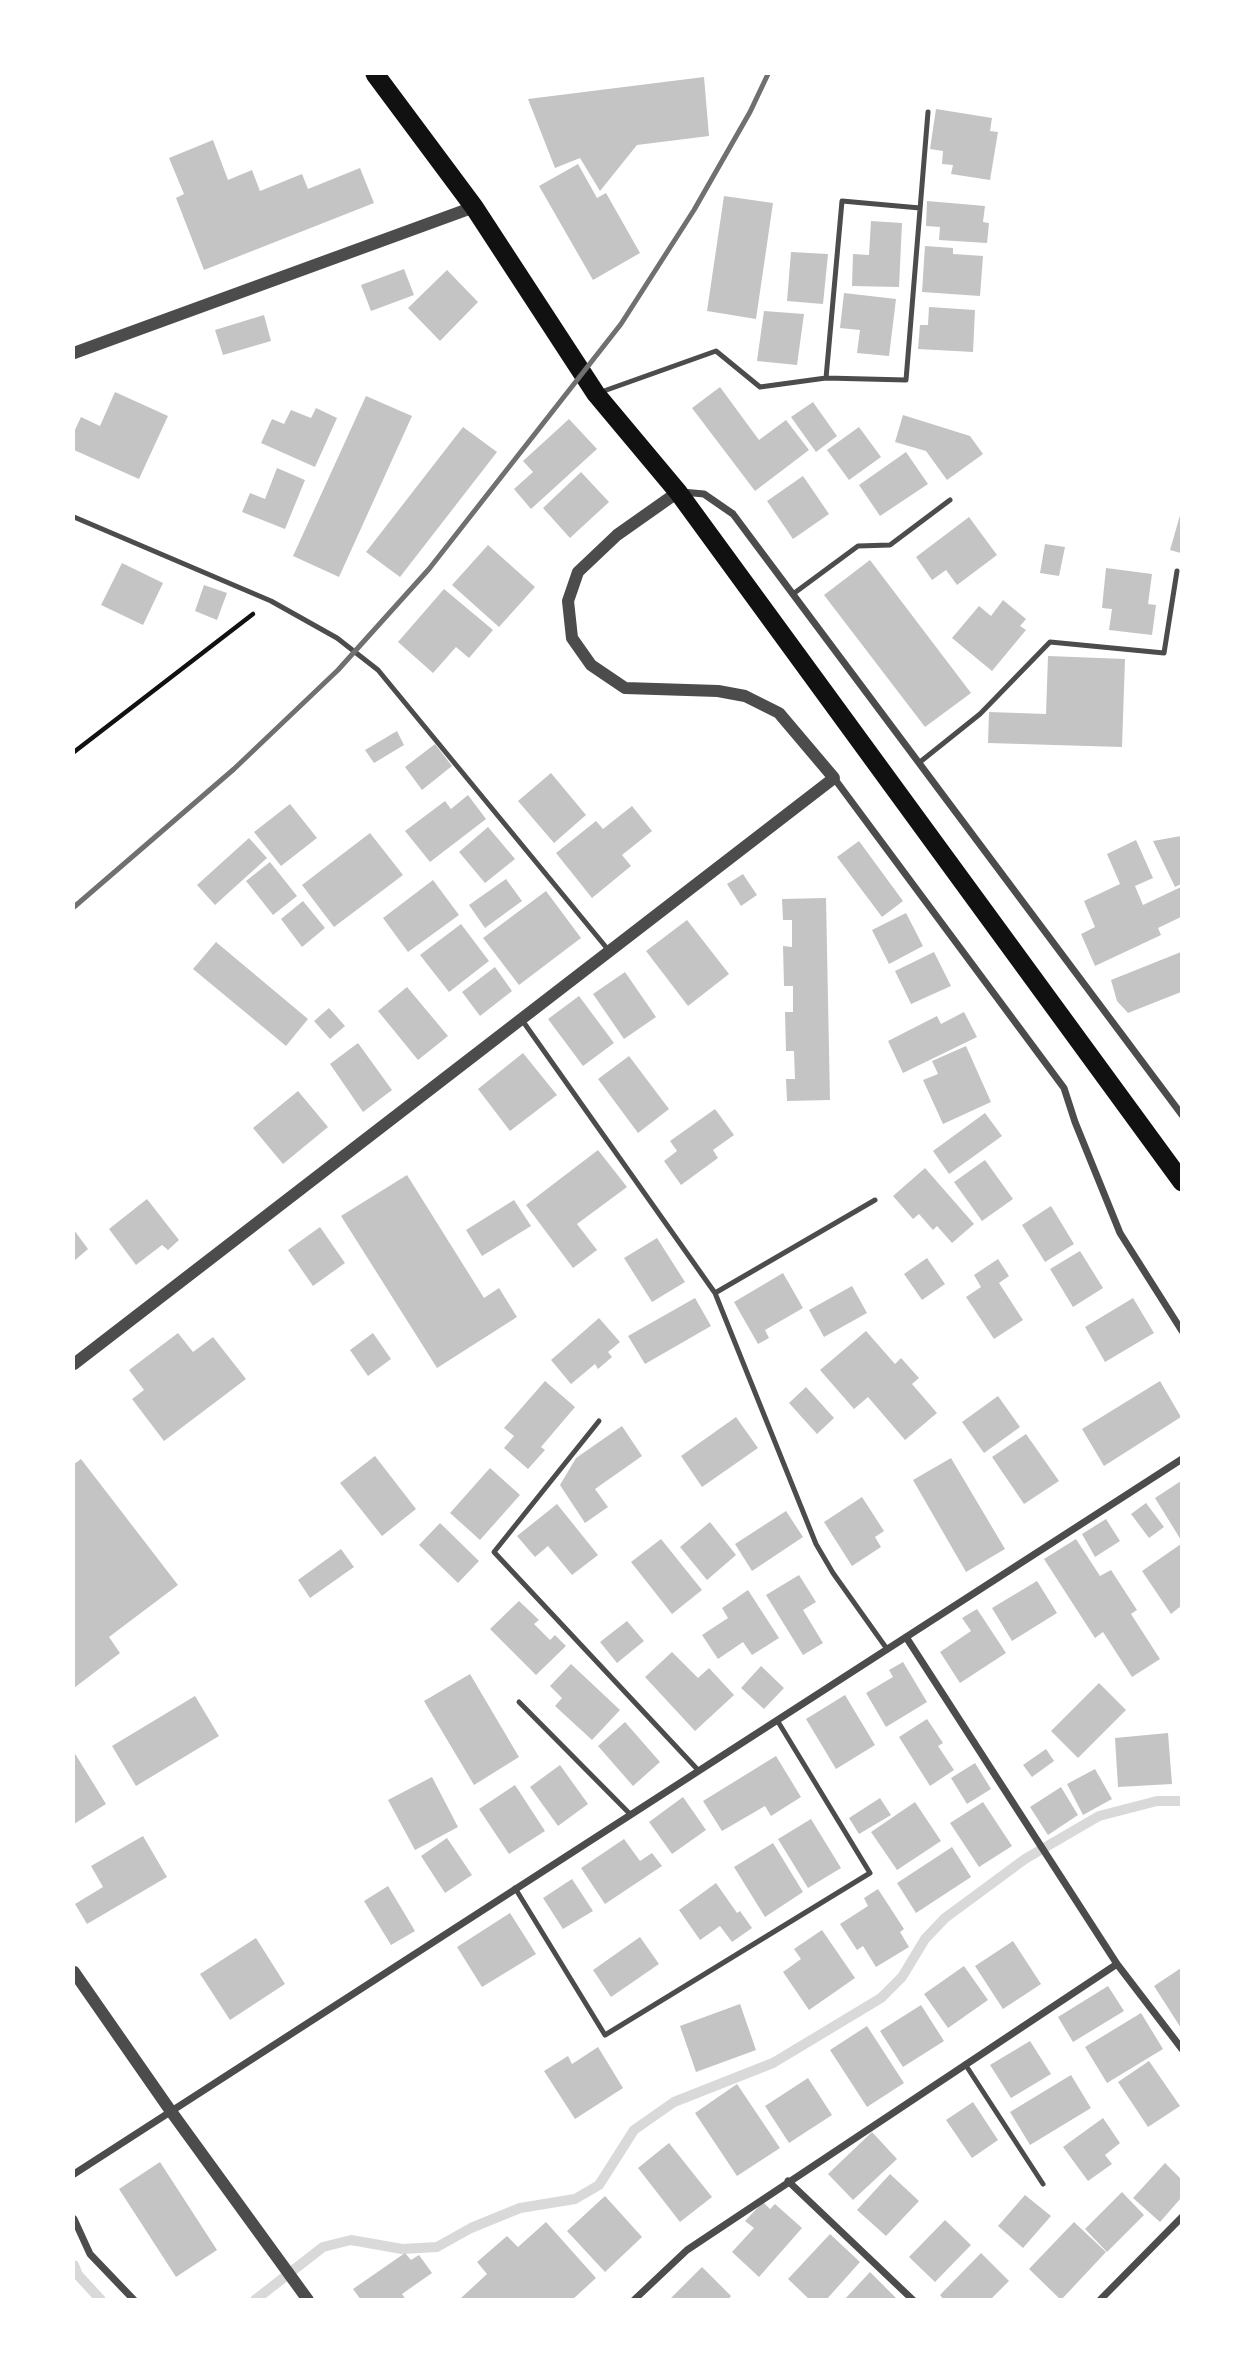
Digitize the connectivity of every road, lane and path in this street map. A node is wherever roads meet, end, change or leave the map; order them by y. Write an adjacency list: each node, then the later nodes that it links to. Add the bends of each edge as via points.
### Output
1 (375, 74): 3 (highway)
2 (928, 111): 4 (lane)
3 (474, 207): 5 (street); 7 (highway)
4 (920, 208): 6 (lane, via 906,380); 6 (lane, via 842,201)
5 (74, 353)
6 (826, 378): 7 (lane, via 760,387 716,351)
7 (596, 394): 8 (highway)
8 (678, 492): 12 (street, via 704,494 733,514); 16 (street, via 617,535 578,572 568,601 572,638 591,665 625,688 718,691 745,696 779,713); 20 (highway)
9 (950, 500): 12 (lane, via 890,545 858,546)
10 (74, 517): 13 (lane)
11 (1177, 572): 15 (lane, via 1164,653 1050,642 980,714)
12 (793, 593): 15 (street)
13 (271, 601): 14 (path); 17 (lane, via 337,638 378,670)
14 (74, 752)
15 (920, 762): 19 (street)
16 (834, 778): 17 (street); 24 (street, via 1064,1088 1120,1233)
17 (610, 951): 18 (street)
18 (522, 1019): 22 (lane); 26 (street)
19 (1181, 1115)
20 (1181, 1182)
21 (875, 1199): 22 (lane)
22 (715, 1293): 30 (lane, via 816,1544)
23 (1181, 1309): 24 (street)
24 (1172, 1316): 25 (street)
25 (1181, 1331)
26 (74, 1364)
27 (599, 1421): 33 (lane, via 494,1552)
28 (1181, 1459): 29 (street)
29 (906, 1637): 30 (street); 36 (street)
30 (887, 1649): 32 (street)
31 (519, 1702): 34 (lane)
32 (776, 1720): 33 (street); 35 (lane, via 870,1873 605,2035)
33 (698, 1770): 34 (street)
34 (630, 1814): 35 (street)
35 (515, 1888): 40 (street)
36 (1117, 1964): 38 (street); 39 (street)
37 (74, 1972): 40 (street)
38 (1181, 2049)
39 (965, 2064): 42 (street); 43 (lane)
40 (170, 2110): 41 (street); 47 (street)
41 (74, 2174)
42 (788, 2181): 48 (street, via 687,2250); 49 (street)
43 (1043, 2185)
44 (1181, 2217): 50 (street)
45 (74, 2219): 46 (street, via 90,2254)
46 (134, 2300)
47 (308, 2300)
48 (634, 2300)
49 (913, 2300)
50 (1100, 2300)

